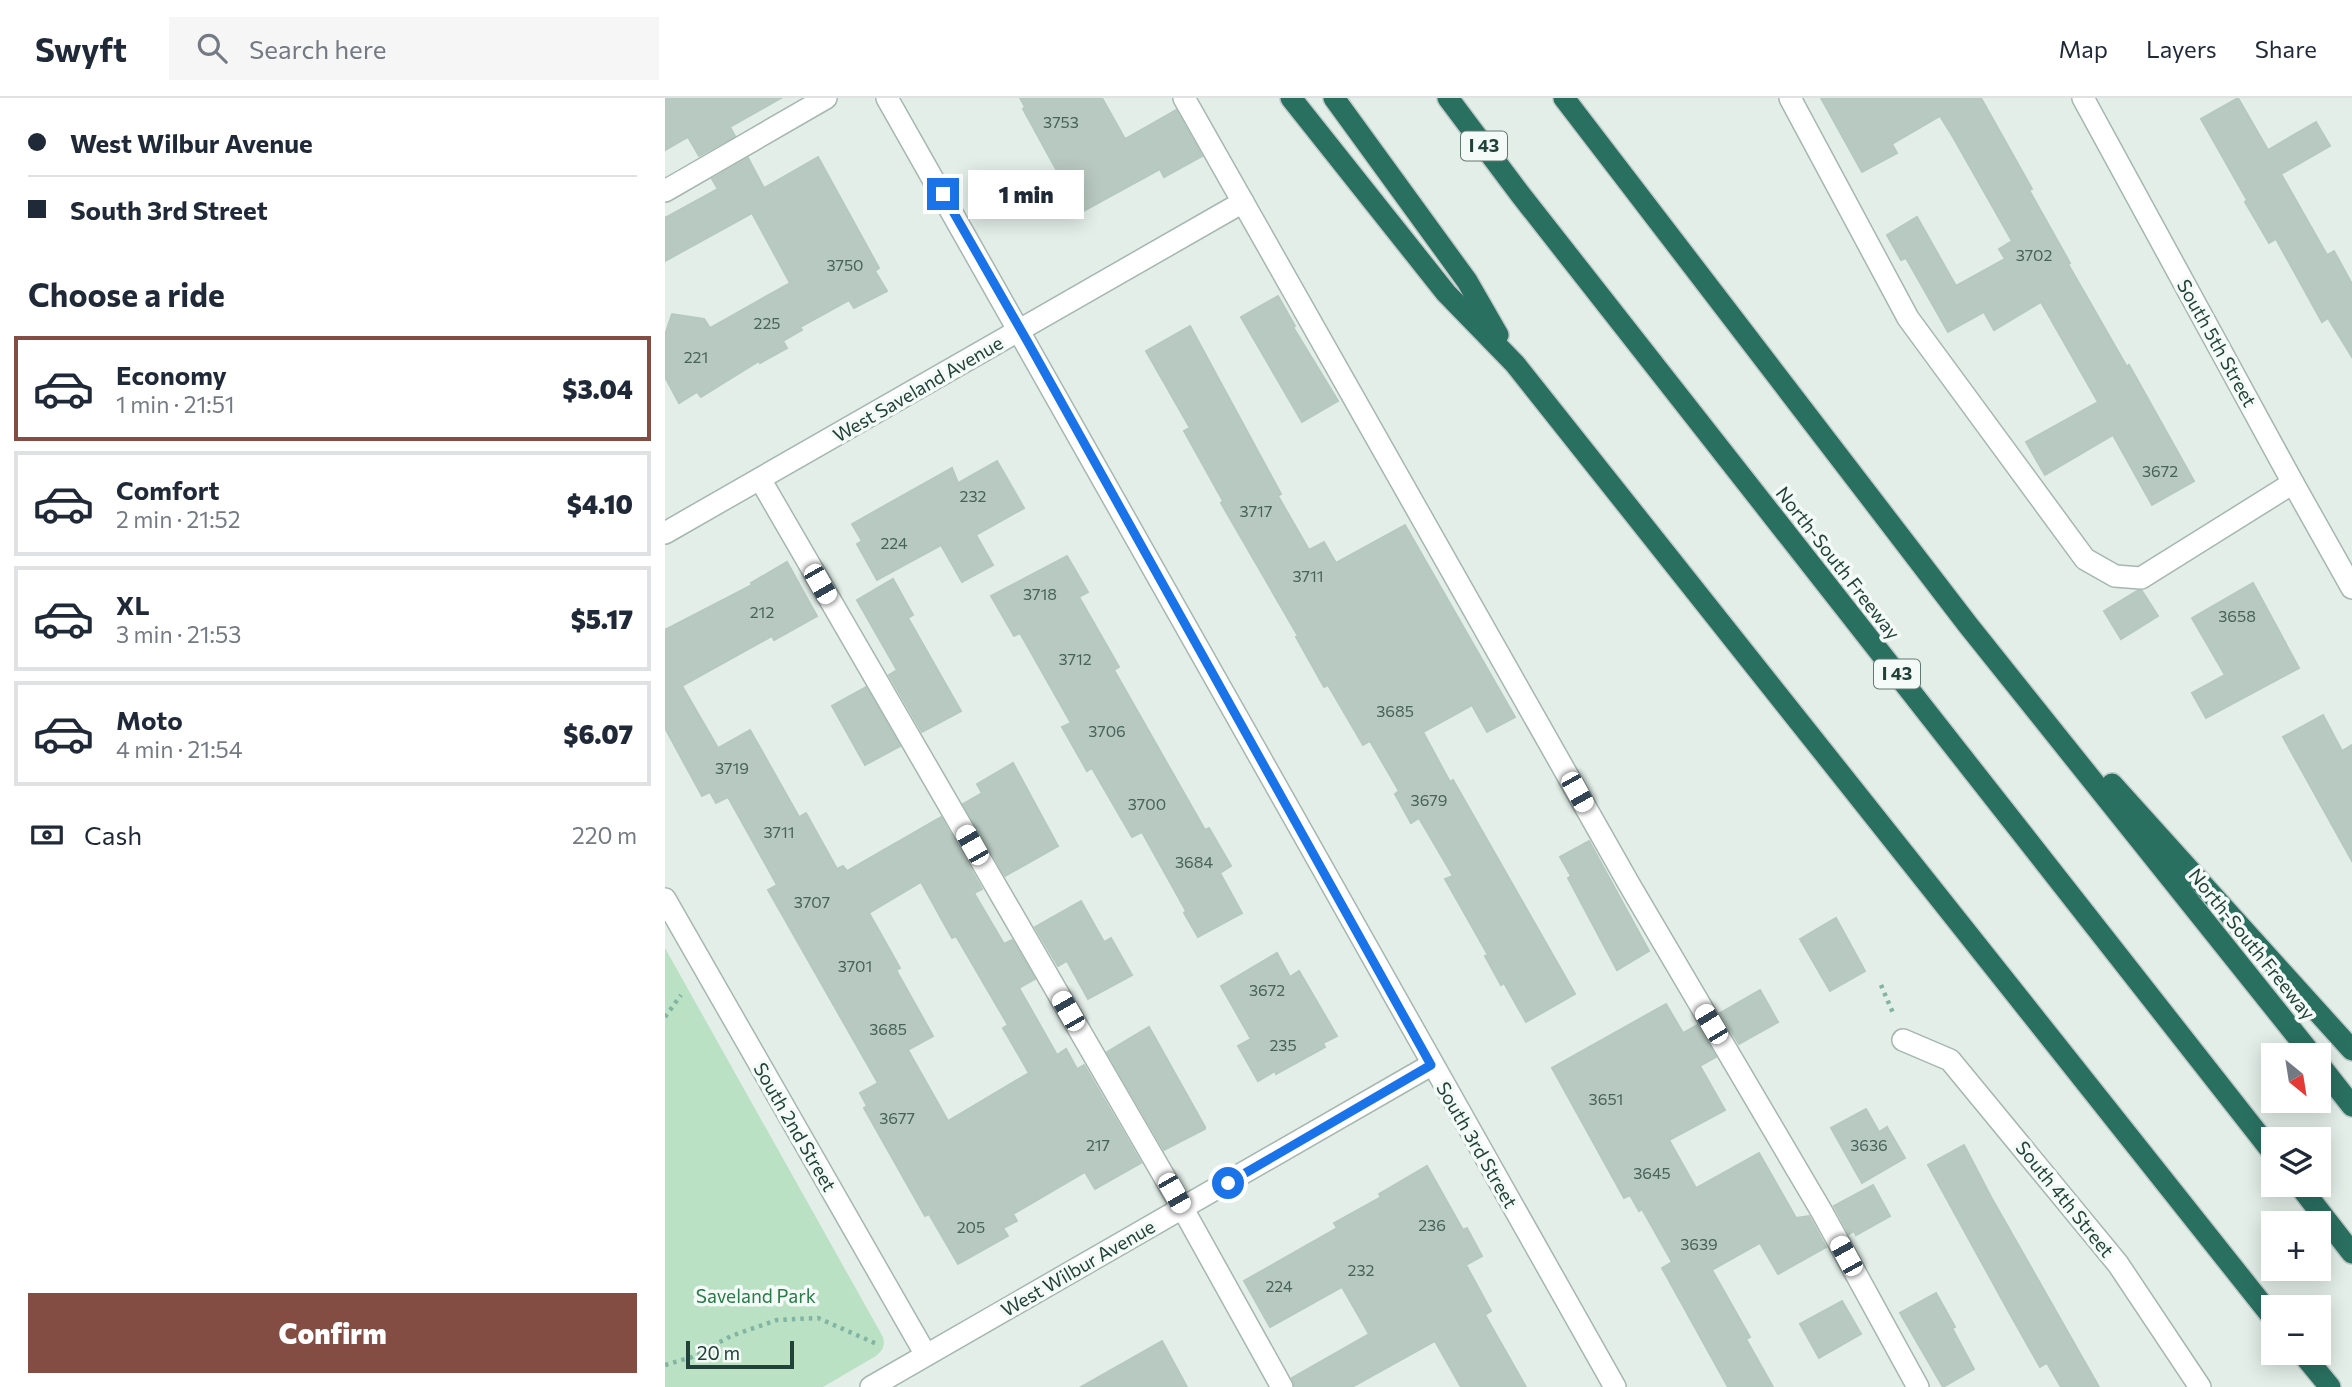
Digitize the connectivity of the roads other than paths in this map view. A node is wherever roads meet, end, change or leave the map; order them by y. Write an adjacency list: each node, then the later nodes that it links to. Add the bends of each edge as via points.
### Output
1 (825, 98): 10 (street)
2 (887, 98): 12 (street, South 3rd Street)
3 (1184, 98): 11 (street)
4 (1291, 98): 13 (highway, via 1447,293)
5 (1335, 98): 13 (highway, via 1468,281)
6 (1448, 98): 26 (highway, North-South Freeway / I 43)
7 (1564, 98): 18 (highway, North-South Freeway)
8 (1790, 98): 15 (street, via 1908,318 2085,559 2115,576 2141,578)
9 (2083, 98): 15 (street, South 5th Street)
10 (665, 191)
11 (1243, 202): 12 (street, West Saveland Avenue); 36 (street)
12 (1020, 330): 14 (street, West Saveland Avenue); 23 (street, South 3rd Street)
13 (1515, 364): 30 (highway)
14 (760, 479): 16 (street, West Saveland Avenue); 28 (street)
15 (2293, 483): 17 (street, South 5th Street)
16 (665, 533)
17 (2352, 588)
18 (1968, 625): 21 (highway, North-South Freeway); 22 (highway)
19 (665, 899): 31 (street, South 2nd Street)
20 (1903, 1040): 37 (street, South 4th Street, via 1950,1060 2118,1264)
21 (2302, 1043)
22 (2352, 1050)
23 (1431, 1065): 28 (street, West Wilbur Avenue); 35 (street, South 3rd Street)
24 (2331, 1079): 25 (highway)
25 (2352, 1106)
26 (2261, 1138)
27 (2308, 1197): 29 (highway)
28 (1183, 1209): 31 (street, West Wilbur Avenue); 34 (street)
29 (2352, 1253)
30 (2261, 1303)
31 (926, 1355): 33 (street, West Wilbur Avenue)
32 (2312, 1365): 38 (highway)
33 (871, 1387)
34 (1282, 1387)
35 (1615, 1387)
36 (1918, 1387)
37 (2200, 1387)
38 (2330, 1387)

